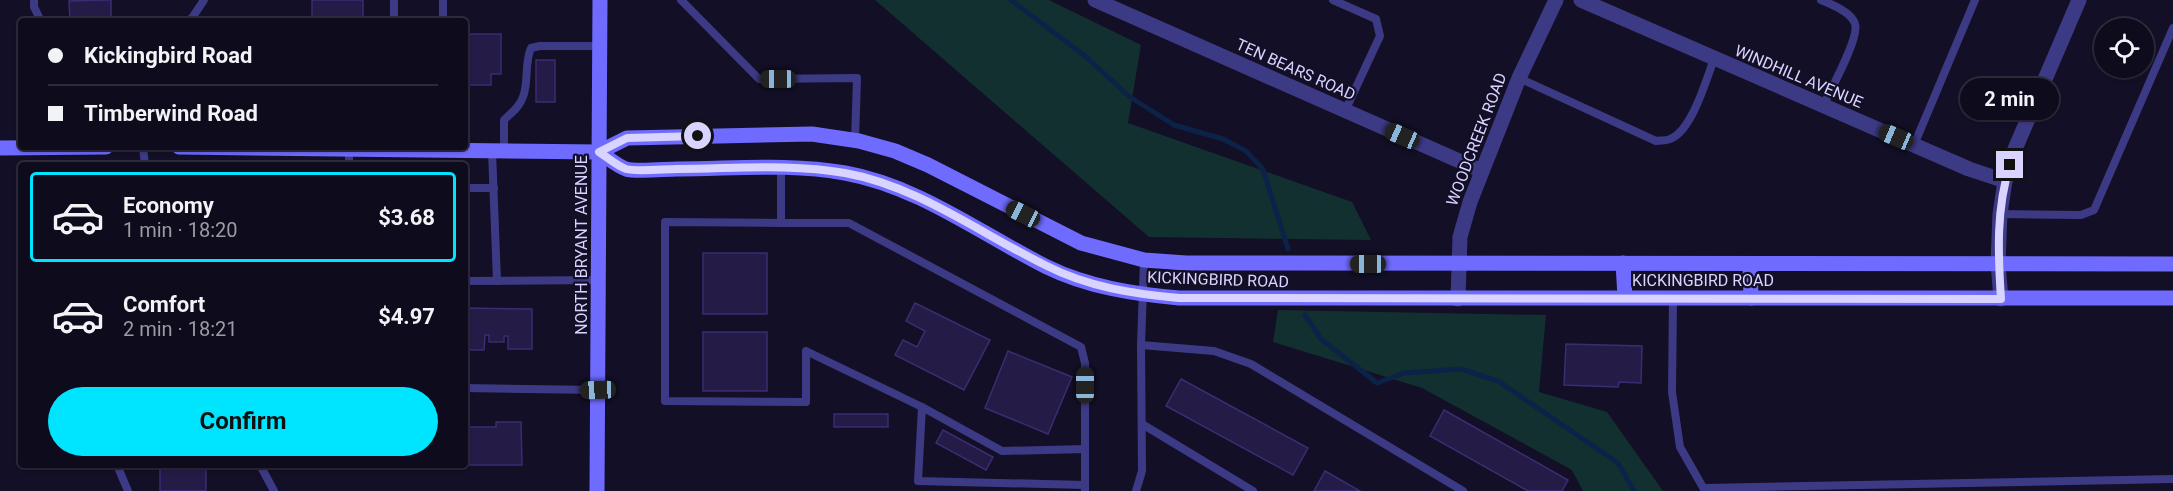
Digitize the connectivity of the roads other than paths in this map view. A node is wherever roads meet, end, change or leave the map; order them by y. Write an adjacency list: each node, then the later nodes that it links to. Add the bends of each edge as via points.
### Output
1 (34, 0): 14 (lane)
2 (204, 0): 15 (lane)
3 (394, 0): 16 (lane)
4 (443, 0): 17 (lane)
5 (600, 0): 19 (street, NORTH BRYANT AVENUE)
6 (681, 0): 24 (lane, via 759,79 857,78)
7 (1095, 0): 23 (street, TEN BEARS ROAD)
8 (1333, 0): 23 (lane, via 1376,19 1379,27 1380,36)
9 (1556, 0): 21 (street, WOODCREEK ROAD)
10 (1581, 0): 20 (street, WINDHILL AVENUE)
11 (1821, 0): 22 (lane, via 1850,16 1856,24 1850,51)
12 (1976, 0): 25 (lane)
13 (2079, 0): 33 (street)
14 (40, 18)
15 (192, 18)
16 (394, 18)
17 (443, 18)
18 (2173, 28): 36 (lane, via 2094,210 2081,215)
19 (600, 46): 29 (lane, via 531,48 524,96 504,120); 30 (street, NORTH BRYANT AVENUE)
20 (1714, 59): 21 (lane, via 1696,109 1684,127 1672,139 1656,141); 22 (street, WINDHILL AVENUE)
21 (1519, 78): 32 (street, WOODCREEK ROAD)
22 (1823, 106): 25 (street, WINDHILL AVENUE)
23 (1346, 111): 32 (street, TEN BEARS ROAD)
24 (855, 141): 30 (street, KICKINGBIRD ROAD, via 812,134 627,138); 38 (street, KICKINGBIRD ROAD, via 928,165 1081,243)
25 (1914, 145): 33 (street, WINDHILL AVENUE)
26 (0, 148): 27 (street)
27 (18, 148)
28 (463, 150): 29 (street)
29 (498, 151): 30 (street); 35 (lane)
30 (599, 152): 31 (street, KICKINGBIRD ROAD, via 627,169); 44 (street, NORTH BRYANT AVENUE)
31 (782, 168): 37 (lane); 47 (street, KICKINGBIRD ROAD, via 828,171 875,181 913,195 1049,267 1108,289)
32 (1482, 171): 40 (street, WOODCREEK ROAD, via 1470,202)
33 (2005, 181): 36 (street)
34 (468, 188): 35 (lane)
35 (494, 188): 46 (lane)
36 (2000, 214): 39 (street)
37 (781, 223): 57 (lane, via 665,222 665,401 806,402 806,351); 59 (lane, via 849,223 1081,347 1085,363)
38 (1144, 260): 40 (street, KICKINGBIRD ROAD); 47 (lane)
39 (1998, 263): 42 (street, KICKINGBIRD ROAD); 43 (street, KICKINGBIRD ROAD); 53 (street)
40 (1458, 264): 41 (street, KICKINGBIRD ROAD); 51 (street, WOODCREEK ROAD)
41 (1623, 264): 42 (street, KICKINGBIRD ROAD); 48 (street)
42 (1750, 264): 49 (street)
43 (2173, 264)
44 (599, 280): 46 (lane); 56 (street, NORTH BRYANT AVENUE)
45 (468, 281): 46 (lane)
46 (498, 281)
47 (1143, 295): 51 (street, KICKINGBIRD ROAD); 54 (lane)
48 (1625, 297): 51 (street, KICKINGBIRD ROAD); 52 (street, KICKINGBIRD ROAD)
49 (1751, 298): 52 (street, KICKINGBIRD ROAD); 53 (street, KICKINGBIRD ROAD)
50 (2173, 298): 53 (street, KICKINGBIRD ROAD)
51 (1458, 299)
52 (1672, 299): 65 (lane, via 1672,392 1680,447)
53 (2001, 299)
54 (1141, 345): 58 (lane); 71 (lane, via 1214,351 1251,364)
55 (468, 388): 56 (lane)
56 (598, 390): 68 (street, NORTH BRYANT AVENUE)
57 (922, 407): 59 (lane, via 1002,451); 63 (lane, via 918,481)
58 (1142, 424): 64 (lane, via 1142,471); 70 (lane)
59 (1085, 449): 63 (lane)
60 (118, 468): 66 (lane)
61 (262, 468): 67 (lane)
62 (2173, 479): 65 (lane)
63 (1085, 488)
64 (1137, 488): 69 (lane)
65 (1705, 489)
66 (128, 491)
67 (274, 491)
68 (597, 491)
69 (1148, 491)
70 (1253, 491)
71 (1463, 491)

